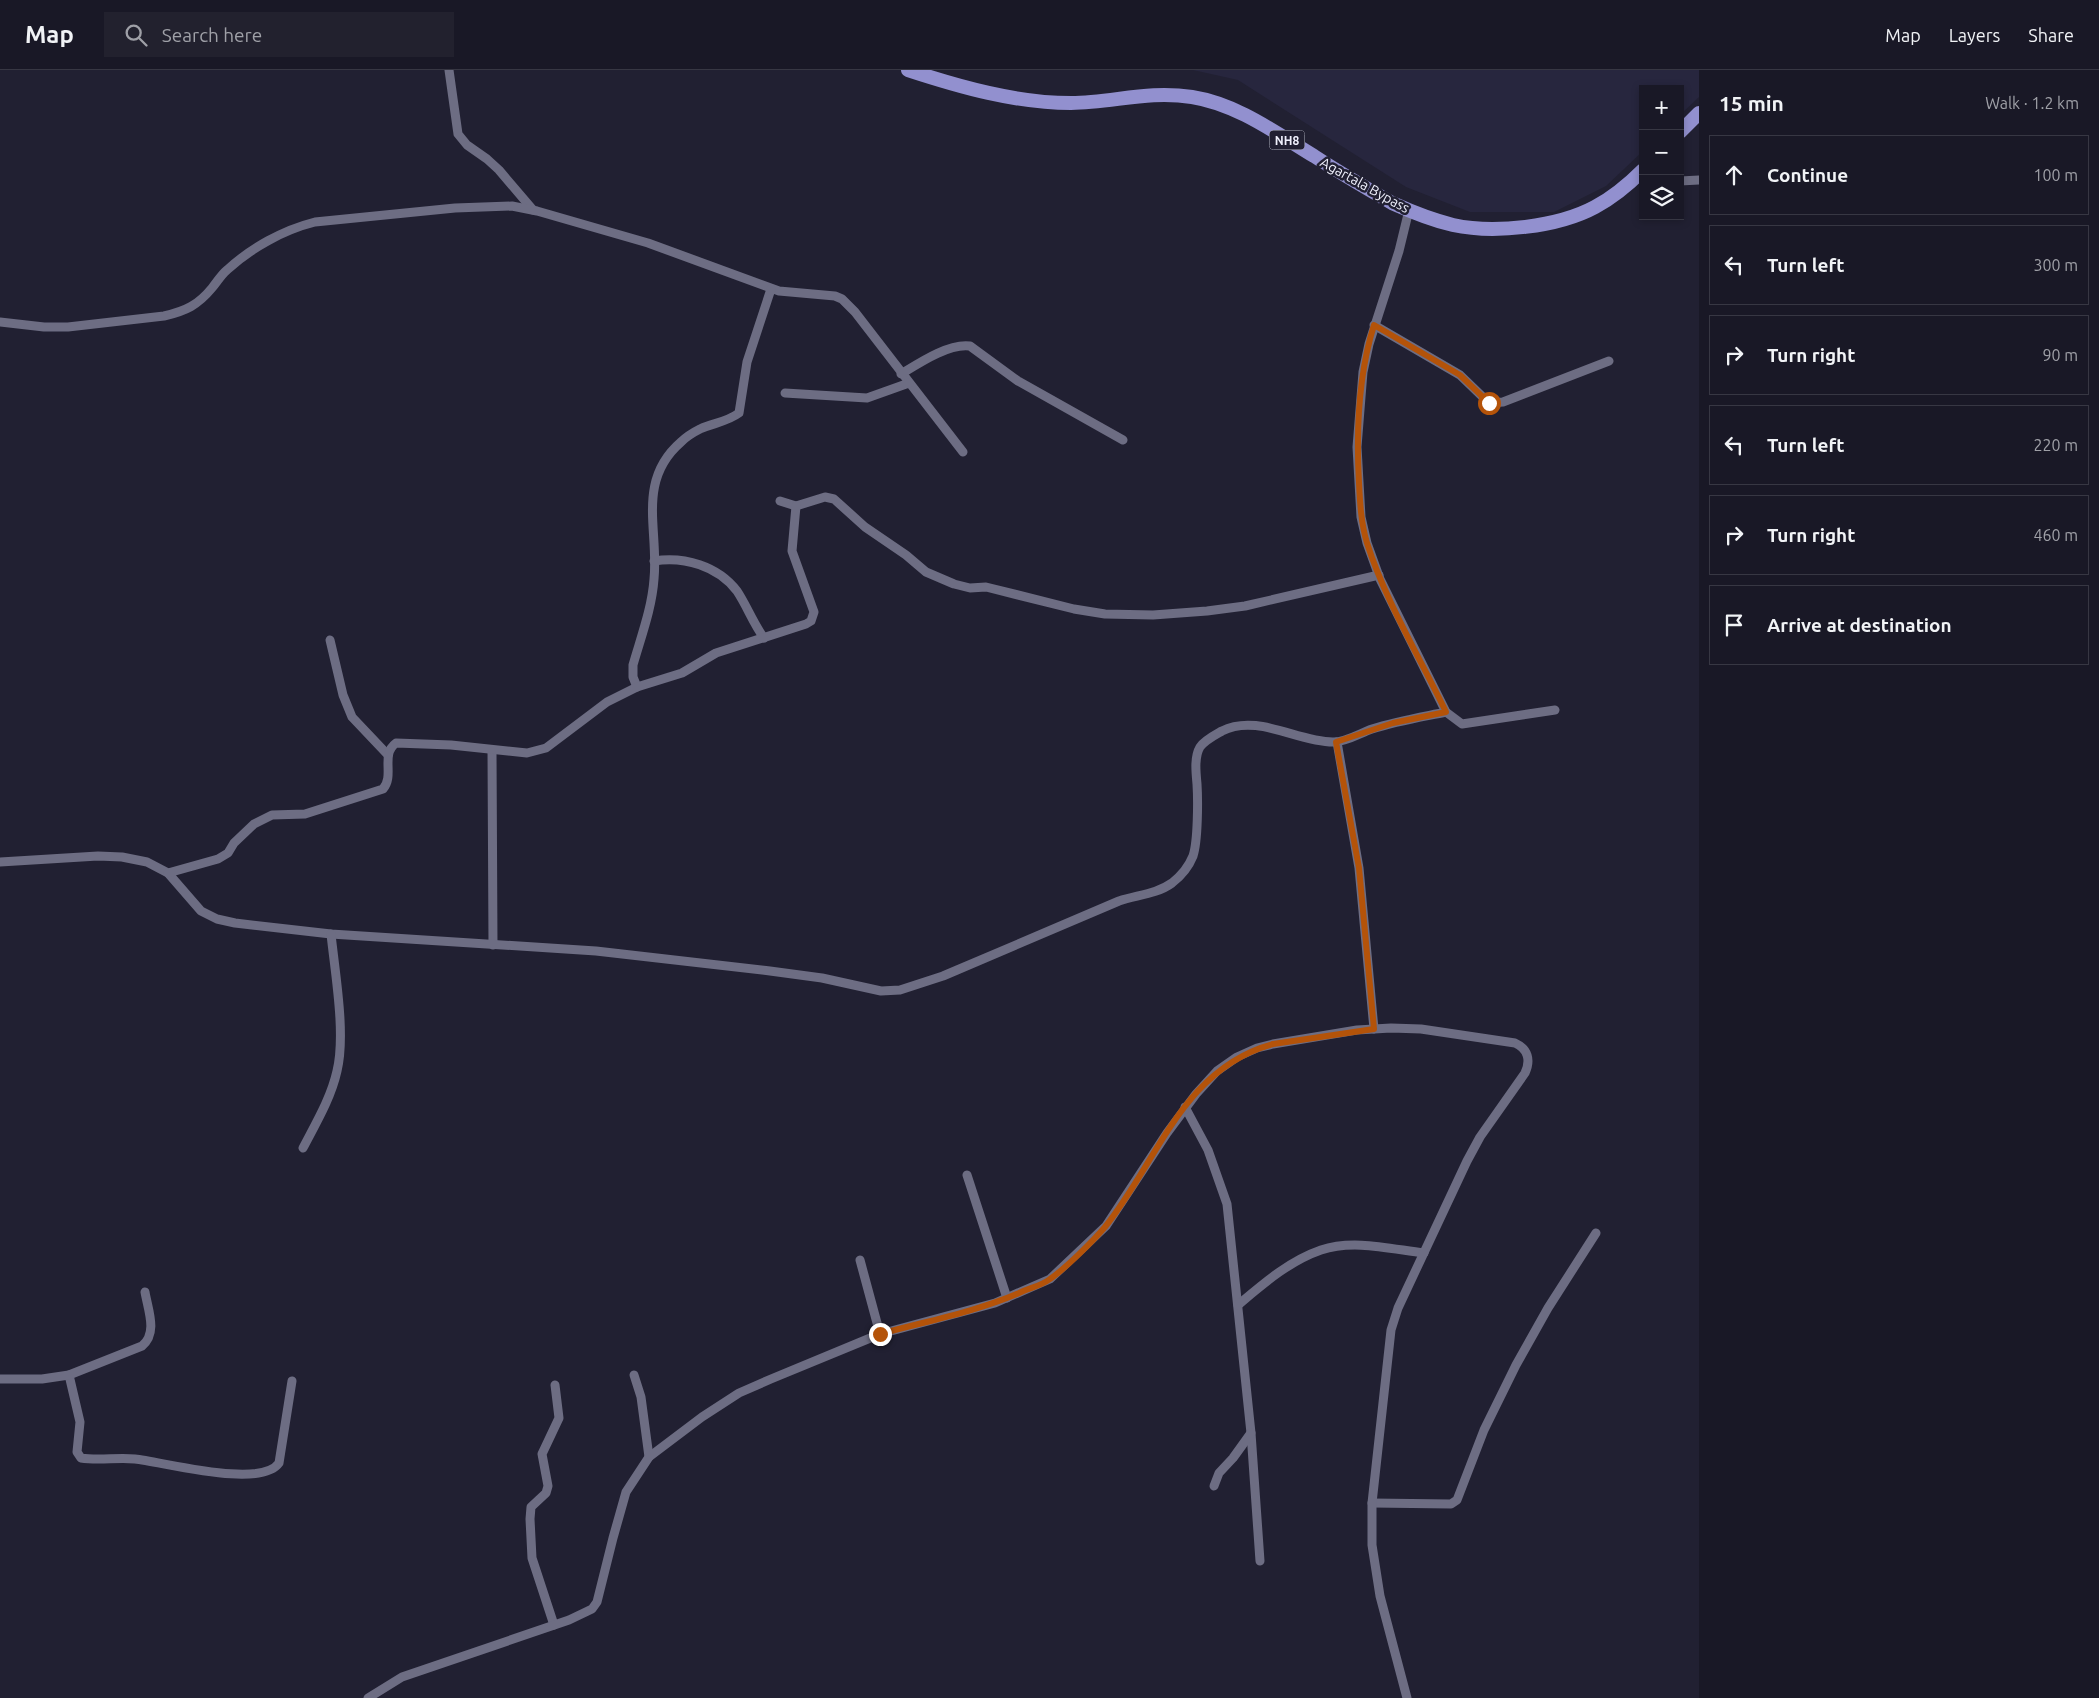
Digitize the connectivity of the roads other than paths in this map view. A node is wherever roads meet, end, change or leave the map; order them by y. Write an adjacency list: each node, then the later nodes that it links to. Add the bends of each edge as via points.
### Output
1 (449, 70): 8 (street, via 458,134 499,170)
2 (908, 70): 9 (highway, Agartala Bypass / NH8, via 982,91 1054,102 1152,94 1193,97 1252,118 1368,189)
3 (1697, 118): 4 (highway)
4 (1682, 130)
5 (1639, 173): 9 (highway, Agartala Bypass / NH8, via 1595,208 1536,225 1477,228 1455,225)
6 (1699, 180): 7 (street)
7 (1684, 181)
8 (533, 210): 10 (street, via 648,243); 11 (street, via 488,206 315,222 287,231 247,254 226,270 199,303 179,313 68,327)
9 (1409, 210): 12 (street)
10 (771, 289): 14 (street, via 842,299); 21 (street, via 747,362 739,413 732,419 700,429 681,442 666,458 657,478 651,507)
11 (0, 322)
12 (1374, 325): 13 (street, via 1460,375 1489,403 1503,402); 22 (street, via 1363,372 1357,447 1361,517)
13 (1609, 361)
14 (901, 374): 15 (street); 17 (street, via 941,352 970,346 1018,382)
15 (909, 383): 16 (street, via 867,398); 18 (street)
16 (785, 393)
17 (1123, 440)
18 (963, 452)
19 (780, 501): 20 (street)
20 (796, 506): 22 (street, via 825,497 834,499 864,527 926,572 954,584 986,587 1106,614 1144,616 1207,612); 23 (street, via 792,551 813,606 813,617 806,624)
21 (654, 561): 23 (street, via 678,560 701,565 724,577 737,592); 25 (street, via 652,593 633,664)
22 (1379, 575): 27 (street)
23 (764, 638): 25 (street, via 716,653 682,673)
24 (330, 640): 30 (street, via 343,695 352,717)
25 (637, 687): 29 (street, via 607,702 546,748 527,753)
26 (1555, 710): 27 (street, via 1462,724)
27 (1446, 712): 28 (street, via 1393,723)
28 (1336, 742): 34 (street, via 1253,726 1231,727 1220,732 1205,742 1197,755 1198,796 1193,856 1186,870 1174,882 900,990 881,991 822,978 596,951); 35 (street, via 1359,868)
29 (492, 750): 30 (street, via 406,742 396,743); 34 (street)
30 (388, 755): 32 (street, via 389,777 383,789 305,814 272,815 254,824 218,859)
31 (0, 862): 32 (street, via 122,857 147,862)
32 (168, 873): 33 (street, via 201,911 217,919)
33 (331, 934): 34 (street); 37 (street, via 341,1050 326,1102)
34 (493, 945)
35 (1374, 1029): 36 (street, via 1257,1048 1217,1071); 40 (street, via 1421,1029 1491,1038 1520,1046 1529,1058 1525,1073 1480,1136)
36 (1185, 1107): 43 (street, via 1096,1237 1050,1280); 44 (street, via 1208,1150 1227,1204)
37 (303, 1148)
38 (967, 1174): 43 (street)
39 (1596, 1233): 54 (street, via 1516,1365 1484,1430 1457,1500 1451,1504)
40 (1424, 1254): 44 (street, via 1366,1246 1321,1250 1267,1280); 54 (street, via 1391,1330)
41 (860, 1260): 45 (street)
42 (145, 1292): 46 (street, via 152,1334 149,1340 132,1352)
43 (1007, 1298): 45 (street)
44 (1238, 1305): 51 (street)
45 (880, 1334): 52 (street, via 739,1393)
46 (69, 1375): 48 (street, via 42,1379); 49 (street, via 79,1415 77,1452 81,1458 148,1460 224,1473 262,1473 275,1469 279,1463)
47 (634, 1375): 52 (street, via 641,1397)
48 (0, 1378)
49 (292, 1380)
50 (554, 1384): 56 (street, via 559,1418 542,1454 548,1486 546,1493 531,1507 530,1519 532,1558)
51 (1251, 1433): 53 (street, via 1219,1473); 55 (street)
52 (649, 1457): 56 (street, via 626,1492 597,1602 584,1614)
53 (1214, 1486)
54 (1372, 1503): 58 (street, via 1375,1573)
55 (1260, 1561)
56 (554, 1625): 57 (street, via 402,1677)
57 (368, 1698)
58 (1407, 1698)

